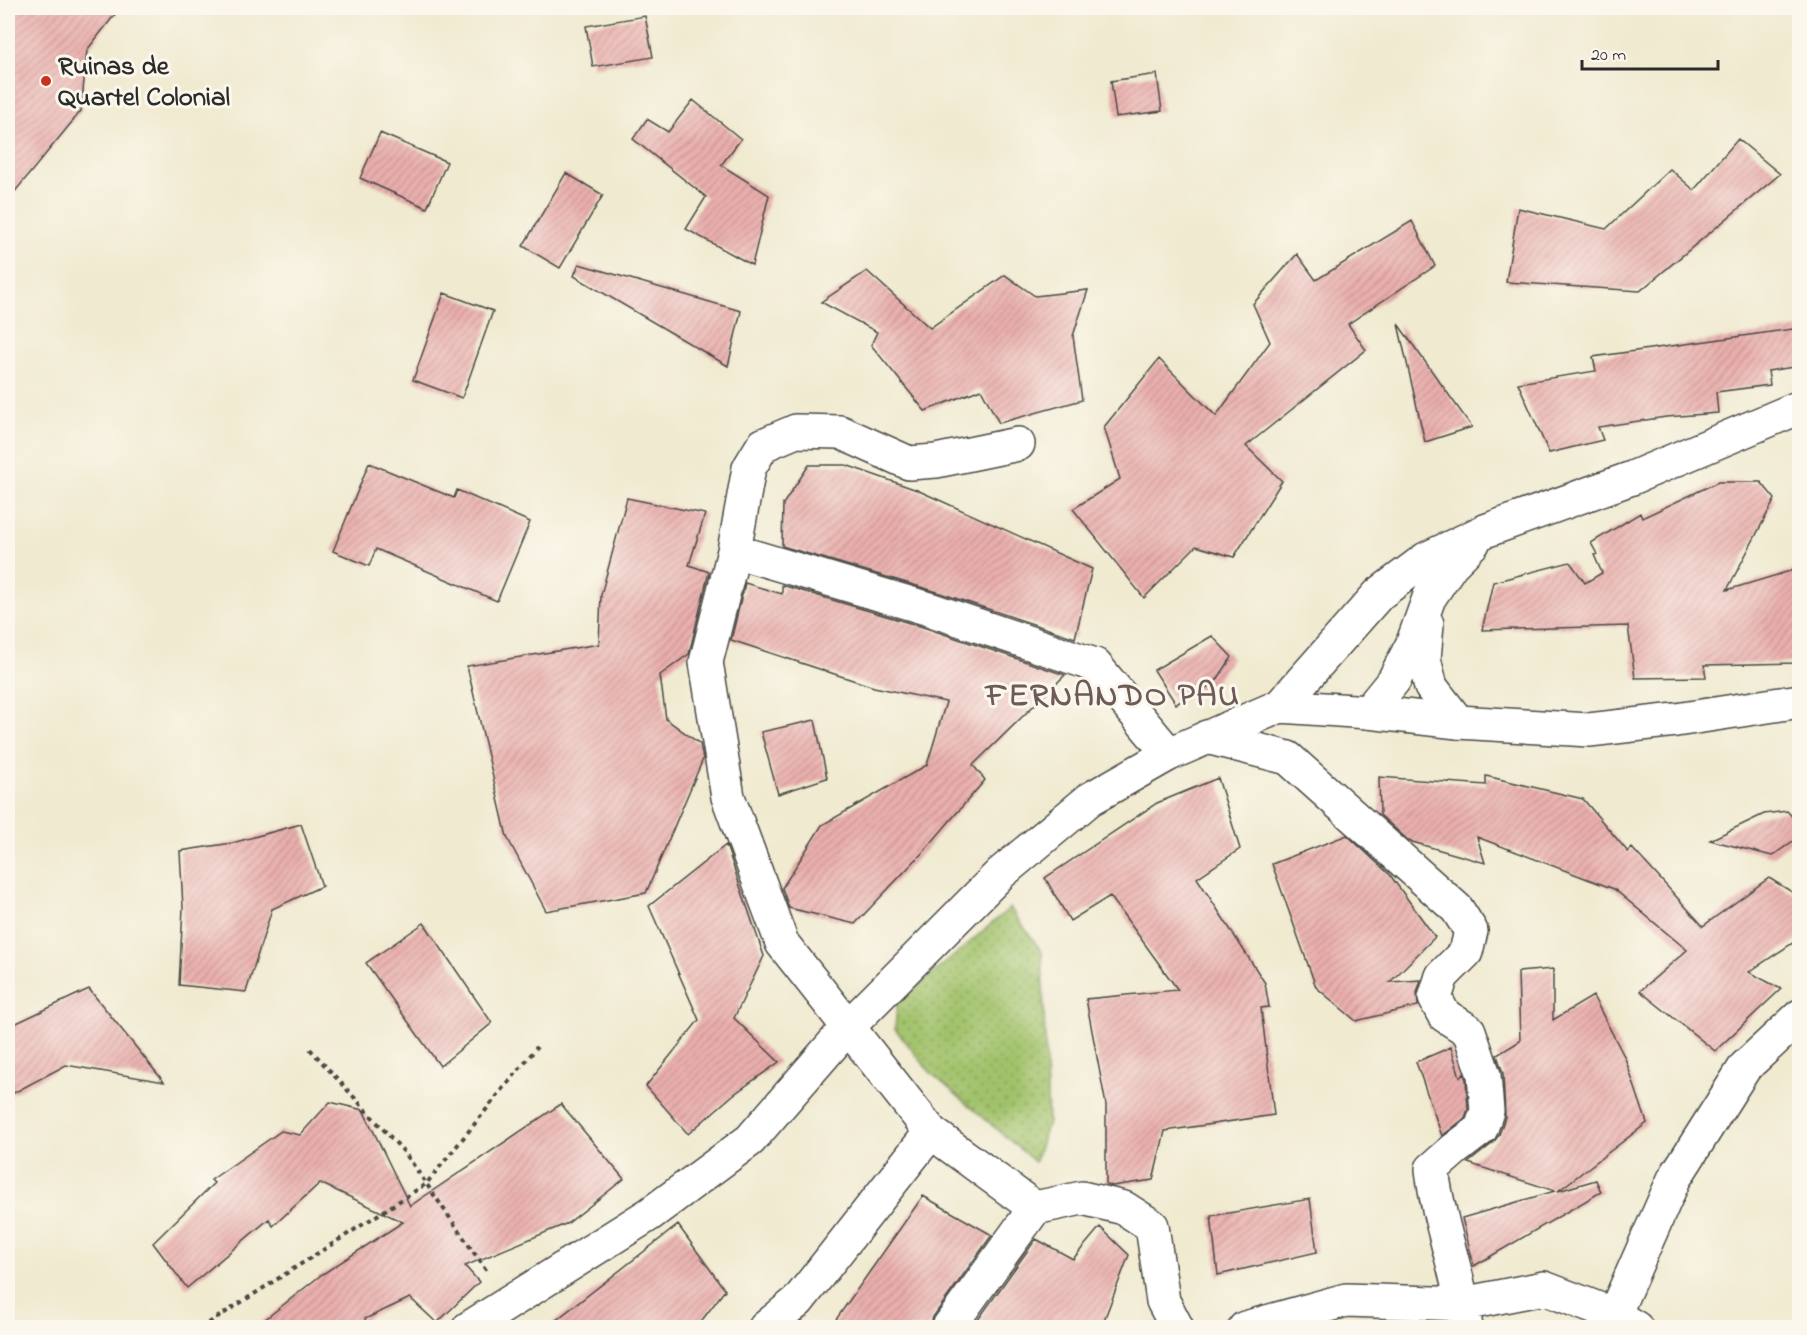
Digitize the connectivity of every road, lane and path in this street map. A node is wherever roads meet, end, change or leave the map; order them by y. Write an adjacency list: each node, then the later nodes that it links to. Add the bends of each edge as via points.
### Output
1 (1800, 407): 3 (street, via 1632,478)
2 (1018, 444): 4 (street, via 909,463 840,432 796,431 763,445 749,468)
3 (1485, 531): 5 (street, via 1451,565); 7 (street, via 1426,559 1379,594)
4 (734, 551): 11 (street, via 929,609 1095,665); 13 (street, via 706,662 728,797 782,943)
5 (1429, 598): 8 (street, via 1394,680); 9 (street, via 1424,659 1431,687)
6 (1800, 701): 9 (street, via 1589,730)
7 (1280, 706): 8 (street); 10 (street)
8 (1368, 712): 9 (street)
9 (1458, 722)
10 (1207, 737): 11 (street); 20 (street, via 1288,758 1457,909 1471,931 1466,952 1442,976 1435,998 1444,1015 1469,1030 1484,1076 1487,1111 1481,1130 1432,1170)
11 (1169, 754): 13 (street, via 1090,798 1010,865)
12 (1800, 1016): 21 (street, via 1745,1067 1674,1179)
13 (848, 1027): 16 (street); 19 (street, via 750,1140 650,1214)
14 (537, 1047): 17 (path)
15 (310, 1049): 17 (path, via 405,1153)
16 (931, 1132): 18 (street); 24 (street, via 798,1301)
17 (426, 1184): 19 (path); 22 (path)
18 (1035, 1208): 25 (street); 26 (street, via 1082,1198 1124,1208 1152,1226 1163,1300)
19 (509, 1302): 23 (street)
20 (1464, 1316): 21 (street, via 1544,1288); 27 (street, via 1346,1300)
21 (1625, 1321)
22 (201, 1328)
23 (469, 1328)
24 (765, 1328)
25 (948, 1328)
26 (1177, 1328)
27 (1245, 1328)

